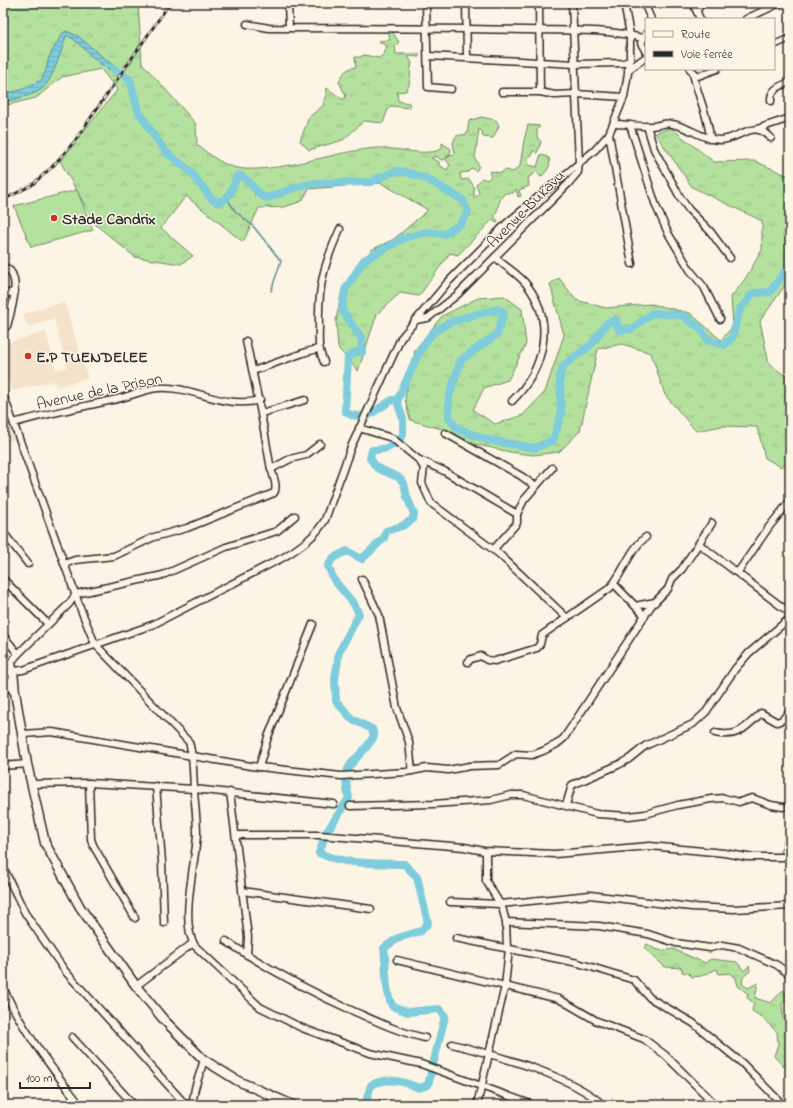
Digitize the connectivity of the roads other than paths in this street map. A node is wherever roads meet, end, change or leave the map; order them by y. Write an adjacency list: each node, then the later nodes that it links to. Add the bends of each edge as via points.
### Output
1 (288, 3): 17 (street)
2 (426, 3): 16 (street)
3 (466, 3): 18 (street)
4 (539, 3): 19 (street)
5 (572, 3): 20 (street, Avenue Bukavu)
6 (624, 3): 21 (street)
7 (644, 3): 12 (street)
8 (694, 3): 11 (street)
9 (702, 3): 11 (street)
10 (780, 3): 14 (street)
11 (696, 10): 13 (street)
12 (651, 18)
13 (700, 18)
14 (748, 18)
15 (247, 24): 17 (street)
16 (427, 27): 17 (street); 18 (street); 26 (street)
17 (289, 28)
18 (466, 28): 19 (street); 27 (street)
19 (539, 30): 20 (street); 30 (street)
20 (573, 31): 21 (street); 31 (street, Avenue Bukavu)
21 (630, 35): 23 (street); 25 (street)
22 (790, 38): 24 (street)
23 (643, 39): 25 (street)
24 (775, 45)
25 (630, 54): 29 (street)
26 (428, 56): 27 (street); 36 (street, via 429,88)
27 (467, 57): 30 (street)
28 (645, 58): 32 (street)
29 (630, 61): 31 (street); 32 (street)
30 (540, 62): 31 (street); 38 (street)
31 (575, 64): 39 (street, Avenue Bukavu)
32 (628, 70): 40 (street)
33 (714, 70): 34 (street, via 699,76)
34 (691, 71): 49 (street, via 710,131)
35 (790, 82): 41 (street, via 773,90)
36 (452, 89)
37 (502, 92): 38 (street)
38 (540, 92): 39 (street, via 555,95)
39 (576, 94): 40 (street); 50 (street, Avenue Bukavu)
40 (624, 97): 43 (street)
41 (770, 101)
42 (790, 118): 46 (street)
43 (615, 124): 44 (street); 47 (street)
44 (630, 125): 45 (street); 58 (street, via 654,199 668,232 690,270 704,287)
45 (648, 126): 49 (street, via 672,123); 53 (street, via 654,149 680,197 689,210 710,230)
46 (757, 129): 48 (street); 49 (street, via 736,134 726,140)
47 (609, 134): 50 (street); 54 (street)
48 (771, 138)
49 (710, 139)
50 (579, 163): 52 (street, Avenue Bukavu, via 578,172 568,184); 59 (street, via 508,222 448,282)
51 (340, 230): 62 (street, via 325,265 319,292)
52 (495, 257): 59 (street, Avenue Bukavu, via 440,309 424,320); 68 (street, via 527,284 542,318 544,341 537,366 531,379)
53 (730, 258)
54 (632, 264)
55 (3, 267): 56 (street, via 12,273)
56 (16, 292): 57 (street); 60 (street, via 7,326)
57 (3, 295)
58 (720, 319)
59 (415, 320): 71 (street, via 401,338)
60 (3, 329)
61 (246, 341): 64 (street)
62 (318, 349): 63 (street); 64 (street)
63 (324, 362)
64 (253, 371): 66 (street)
65 (3, 394): 70 (street)
66 (260, 400): 69 (street); 70 (street, Avenue de la Prison, via 236,403 177,388 158,388 119,399 42,414)
67 (305, 400): 69 (street)
68 (512, 400)
69 (262, 412): 76 (street)
70 (14, 423): 87 (street)
71 (360, 426): 74 (street, via 392,438); 102 (street, via 325,520 319,530 301,547 152,625)
72 (445, 433): 77 (street)
73 (320, 444): 76 (street, via 306,455 290,459)
74 (419, 460): 79 (street, via 442,470); 85 (street, via 424,468 422,483 430,502)
75 (552, 468): 77 (street)
76 (271, 469): 87 (street, via 276,488 272,495 187,528 154,537 114,556 75,560)
77 (535, 486): 79 (street)
78 (790, 501): 88 (street)
79 (516, 514): 85 (street, via 516,523)
80 (295, 516): 92 (street, via 277,531 226,547 163,575)
81 (712, 523): 84 (street)
82 (3, 532): 86 (street)
83 (646, 537): 91 (street, via 638,543)
84 (699, 544): 88 (street); 93 (street, via 672,579 668,589)
85 (493, 550): 97 (street)
86 (28, 564)
87 (64, 564): 92 (street)
88 (738, 572): 95 (street)
89 (3, 579): 99 (street)
90 (362, 579): 116 (street, via 379,615 396,700 409,742)
91 (614, 584): 94 (street); 97 (street)
92 (76, 594): 99 (street); 102 (street)
93 (655, 602): 94 (street); 96 (street)
94 (635, 606): 96 (street)
95 (790, 613)
96 (645, 616): 116 (street, via 577,720 557,744 532,755 516,754 499,765)
97 (567, 618): 105 (street, via 542,635 537,648 495,661 481,656)
98 (790, 618): 123 (street, via 749,653 706,712 693,724 645,746 618,765 572,785)
99 (48, 624): 103 (street)
100 (313, 624): 115 (street, via 268,737)
101 (3, 636): 103 (street)
102 (95, 644): 107 (street); 112 (street, via 184,735)
103 (18, 654): 104 (street)
104 (12, 661): 106 (street); 107 (street)
105 (468, 662)
106 (4, 674): 107 (main road); 108 (main road)
107 (14, 674): 108 (main road)
108 (15, 692): 111 (main road)
109 (789, 715): 110 (street, via 776,722 761,713 742,731 728,736)
110 (714, 733)
111 (23, 734): 112 (street, via 52,732); 113 (main road)
112 (193, 757): 115 (street); 120 (street)
113 (27, 764): 114 (street); 118 (main road)
114 (3, 766)
115 (259, 767): 116 (street, via 341,776)
116 (412, 771)
117 (89, 783): 118 (street); 119 (street); 135 (street, via 93,845)
118 (31, 784): 145 (main road, via 50,856 80,907)
119 (156, 786): 120 (street); 137 (street)
120 (194, 788): 121 (street); 140 (street, via 197,834 188,922)
121 (230, 792): 122 (street); 126 (street)
122 (334, 804)
123 (566, 805): 124 (street, via 523,795 511,795 491,800 433,804); 125 (street, via 597,814 629,816 711,798 740,802 752,798 771,806)
124 (350, 806)
125 (783, 807)
126 (236, 835): 127 (street, via 319,835 464,847); 130 (street)
127 (486, 852): 128 (street, via 555,854 650,846 685,848 749,858); 132 (street, via 486,881)
128 (790, 857)
129 (3, 867): 156 (street, via 25,913 64,971)
130 (242, 891): 134 (street); 142 (street, via 248,937)
131 (450, 902): 132 (street)
132 (500, 904): 133 (street, via 590,895 691,906); 136 (street)
133 (790, 906)
134 (371, 909)
135 (135, 918)
136 (506, 922): 141 (street); 144 (street, via 599,926 648,934 676,943 710,948 722,945 739,948 777,964)
137 (164, 923)
138 (456, 938): 141 (street)
139 (226, 941): 142 (street)
140 (193, 943): 145 (street); 153 (street, via 265,1010 302,1028 370,1053 421,1064)
141 (508, 948): 146 (street); 162 (street, via 582,964 634,980 650,998 692,1023 742,1063)
142 (246, 955): 149 (street, via 336,1003 393,1029)
143 (397, 960): 146 (street)
144 (790, 975)
145 (136, 986): 152 (main road, via 164,1020)
146 (505, 986): 151 (street); 161 (street, via 559,999 597,1021 642,1038 665,1055)
147 (3, 987): 154 (street, via 56,1074)
148 (72, 1038): 155 (street)
149 (425, 1038)
150 (452, 1044): 151 (street)
151 (490, 1053): 153 (street); 160 (street, via 563,1080 591,1094)
152 (204, 1060): 156 (street); 157 (main road, via 238,1081)
153 (482, 1086): 158 (street); 159 (street)
154 (80, 1105)
155 (134, 1105)
156 (192, 1105)
157 (293, 1105)
158 (477, 1105)
159 (533, 1105)
160 (603, 1105)
161 (716, 1105)
162 (783, 1105)

